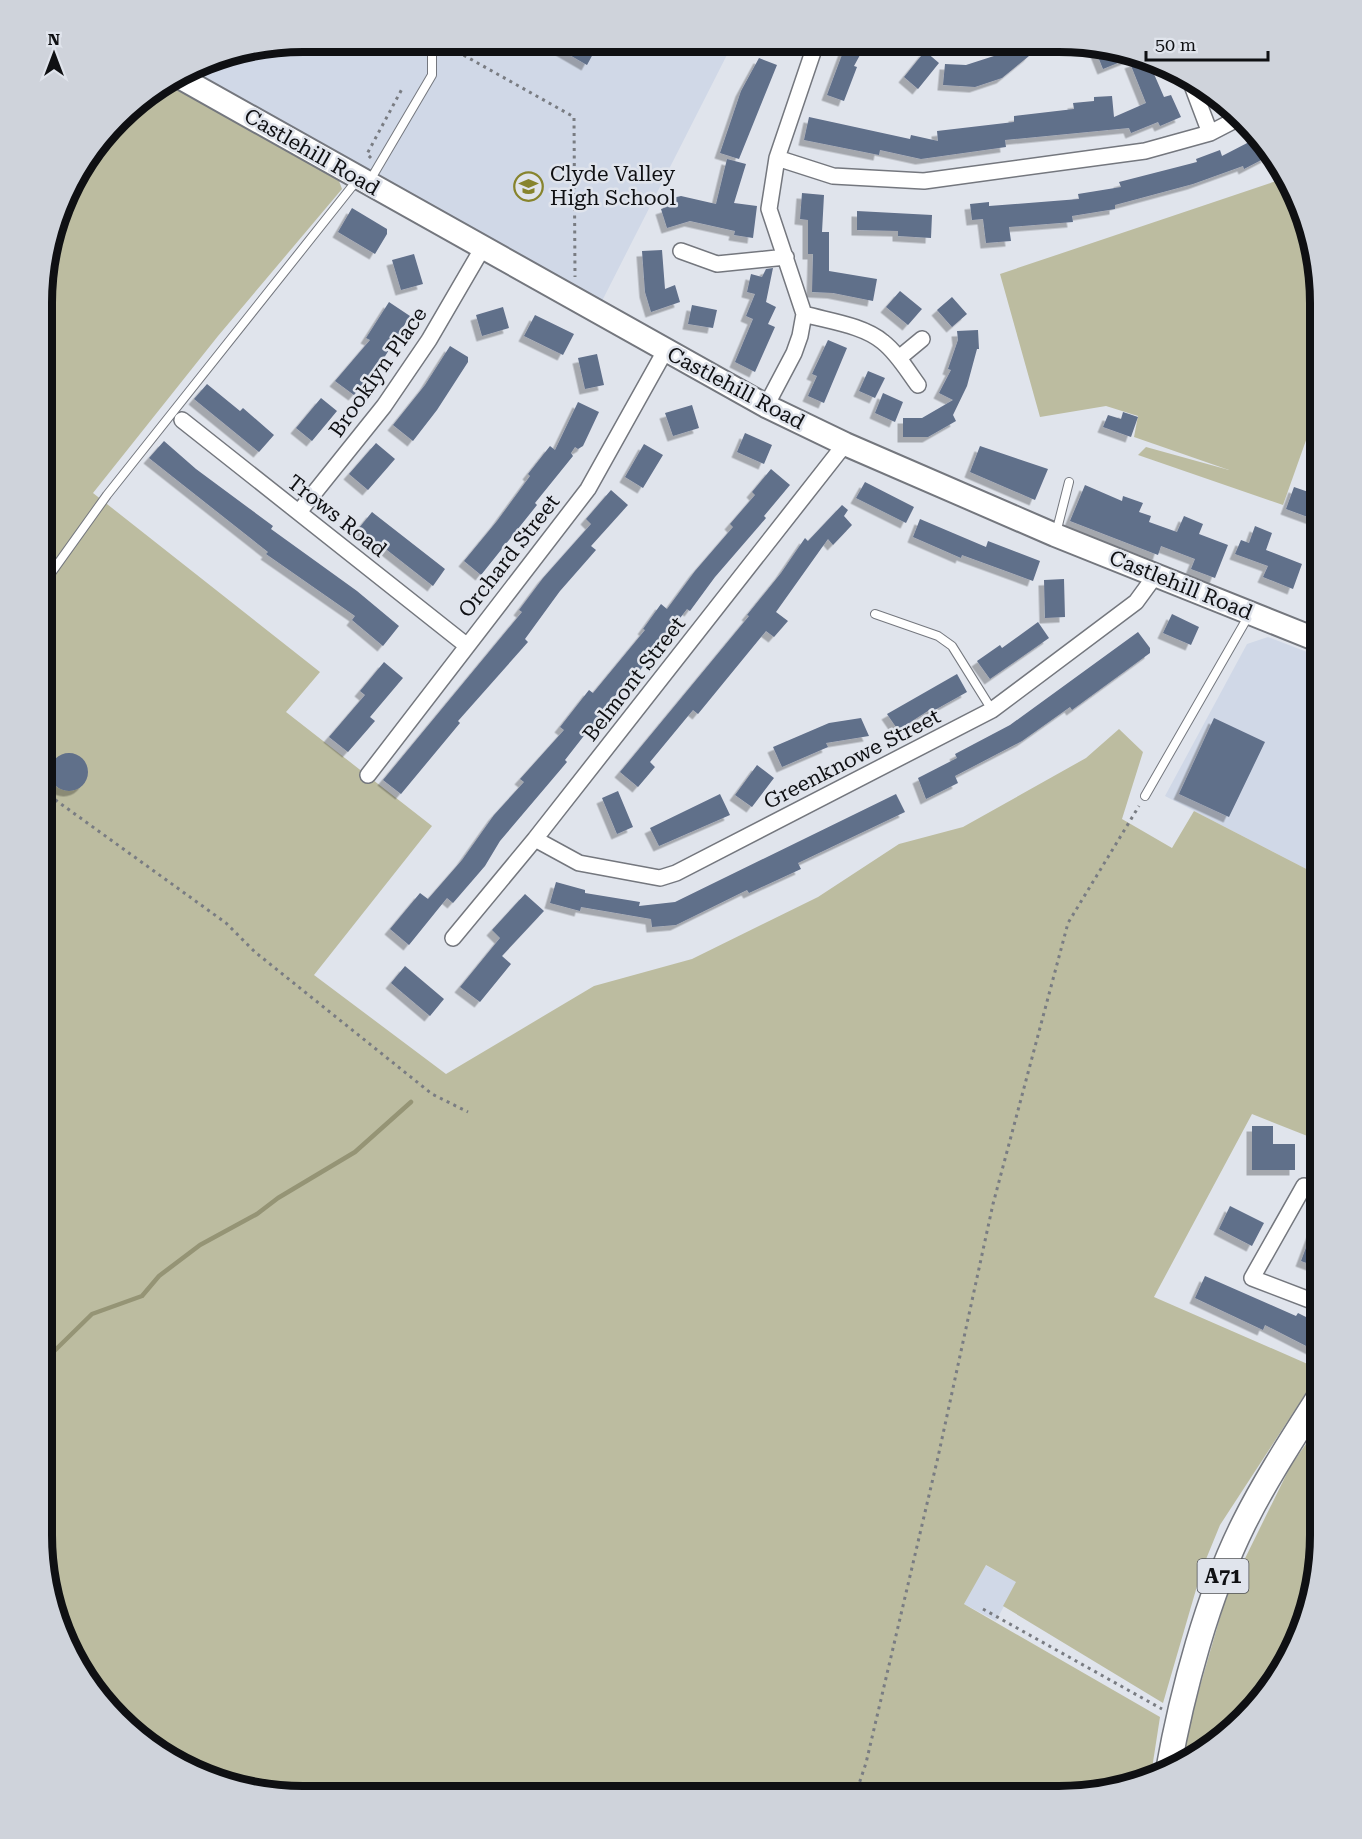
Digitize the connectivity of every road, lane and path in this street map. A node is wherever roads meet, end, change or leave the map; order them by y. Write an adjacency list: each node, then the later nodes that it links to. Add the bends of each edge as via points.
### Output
1 (432, 52): 9 (lane, via 432,75); 13 (path, via 458,52 574,117)
2 (813, 52): 8 (street)
3 (187, 81): 9 (main road, Castlehill Road)
4 (403, 87): 9 (path, via 367,154)
5 (1195, 93): 7 (street)
6 (1231, 122): 7 (street)
7 (1210, 133): 8 (street, via 1145,151 924,181 833,176)
8 (777, 158): 12 (street, via 769,209)
9 (368, 176): 10 (main road, Castlehill Road); 25 (lane, via 107,495)
10 (482, 249): 16 (main road, Castlehill Road); 23 (street, Brooklyn Place, via 404,378)
11 (681, 251): 12 (street, via 717,264)
12 (786, 257): 14 (street)
13 (576, 284)
14 (804, 314): 17 (street, via 862,331 881,340); 19 (street, via 794,353)
15 (922, 339): 17 (street)
16 (665, 351): 19 (main road, Castlehill Road); 30 (street, Orchard Street, via 588,489)
17 (899, 358): 18 (street)
18 (918, 385)
19 (766, 406): 21 (main road, Castlehill Road)
20 (182, 420): 23 (street, Trows Road)
21 (845, 444): 24 (main road, Castlehill Road); 35 (street, Belmont Street)
22 (1069, 482): 24 (lane)
23 (299, 512): 30 (street, Trows Road)
24 (1055, 536): 26 (main road, Castlehill Road)
25 (52, 572)
26 (1155, 576): 27 (main road, Castlehill Road); 31 (street, Greenknowe Street, via 1136,602)
27 (1250, 613): 29 (main road, Castlehill Road); 33 (lane)
28 (875, 615): 31 (lane, via 938,636 952,646)
29 (1310, 637)
30 (466, 645): 32 (street, Orchard Street)
31 (992, 710): 35 (street, Greenknowe Street, via 660,878 579,863)
32 (368, 775)
33 (1145, 795): 44 (path, via 1068,923 993,1204 939,1457)
34 (52, 797): 37 (path, via 226,923 255,952 432,1094)
35 (535, 839): 36 (street, Belmont Street)
36 (453, 938)
37 (468, 1112)
38 (1304, 1186): 39 (street, via 1252,1278)
39 (1310, 1300)
40 (1310, 1411): 42 (main road, A71, via 1243,1524 1211,1607)
41 (983, 1609): 42 (path)
42 (1178, 1718): 43 (main road, A71)
43 (1170, 1760)
44 (858, 1786)

